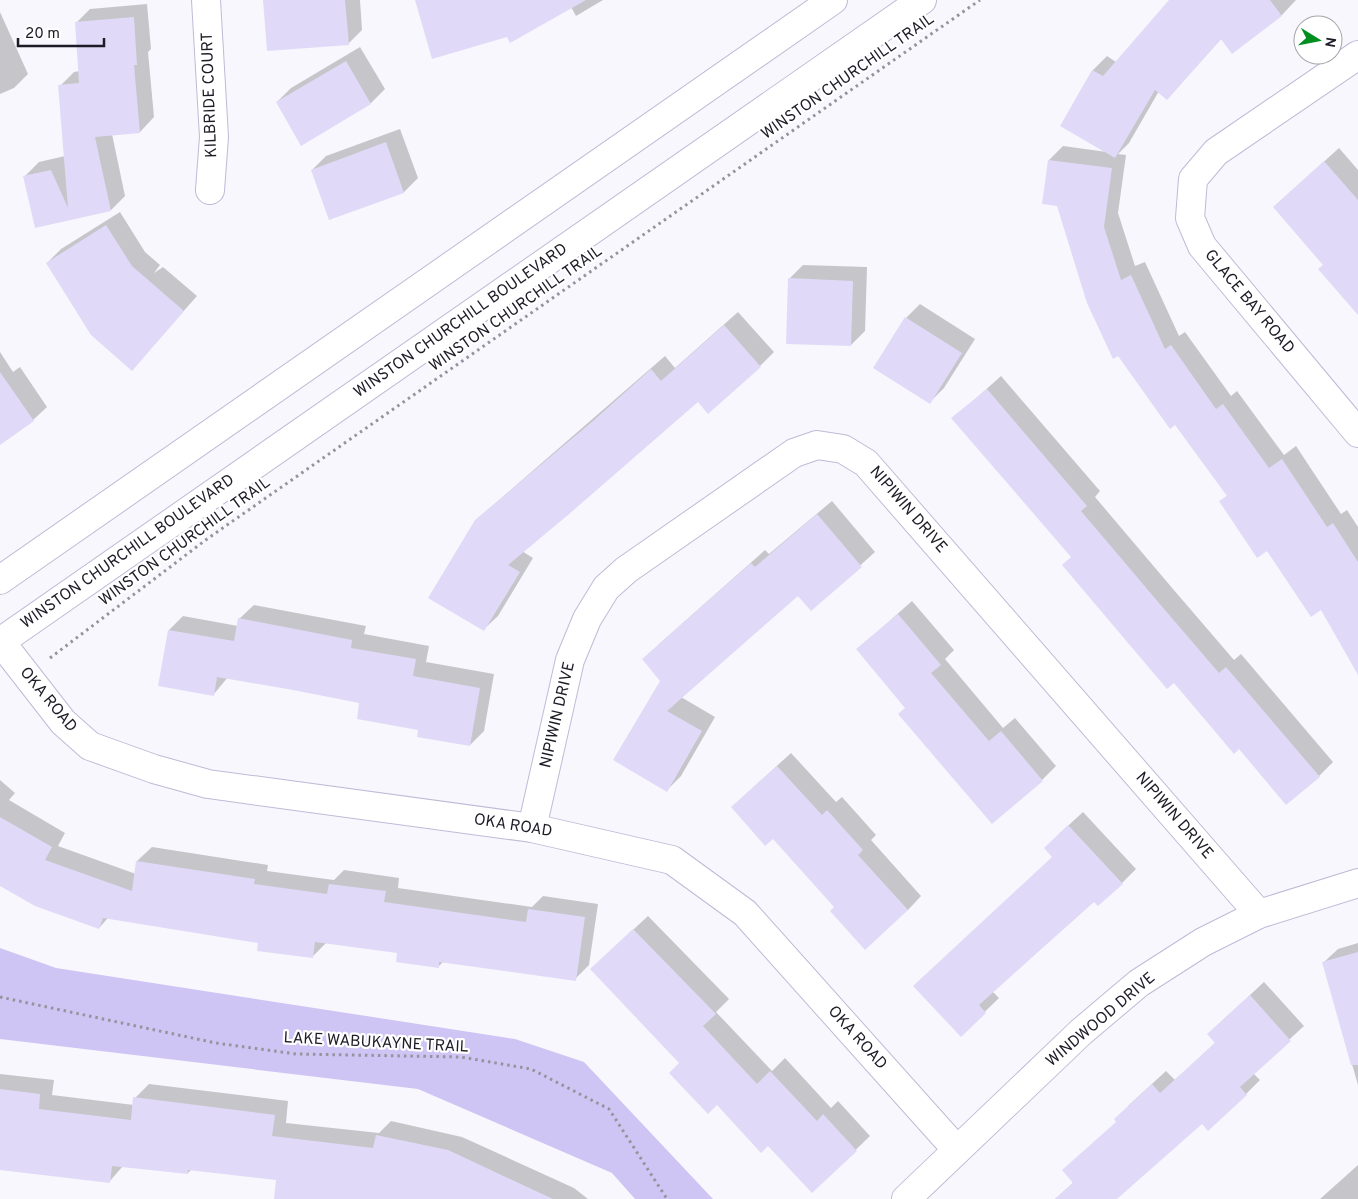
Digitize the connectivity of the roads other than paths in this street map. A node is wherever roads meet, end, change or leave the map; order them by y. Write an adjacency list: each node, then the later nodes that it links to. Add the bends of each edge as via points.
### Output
1 (206, 0): 5 (street, KILBRIDE COURT, via 214,137)
2 (833, 0): 7 (street)
3 (922, 0): 8 (street, WINSTON CHURCHILL BOULEVARD)
4 (1358, 55): 6 (street, GLACE BAY ROAD, via 1216,152 1193,179 1190,218 1202,246)
5 (210, 190)
6 (1358, 433)
7 (0, 580)
8 (0, 642): 9 (street, OKA ROAD, via 62,722 90,746 154,769 208,784)
9 (532, 828): 11 (street, NIPIWIN DRIVE, via 570,660 587,620 606,588 626,570 794,453 817,445 842,450 866,462); 12 (street, OKA ROAD, via 672,860 745,913)
10 (1358, 883): 11 (street, WINDWOOD DRIVE)
11 (1259, 914): 12 (street, WINDWOOD DRIVE, via 1203,942 1139,983 1081,1032)
12 (957, 1150): 13 (street, WINDWOOD DRIVE)
13 (906, 1199)

